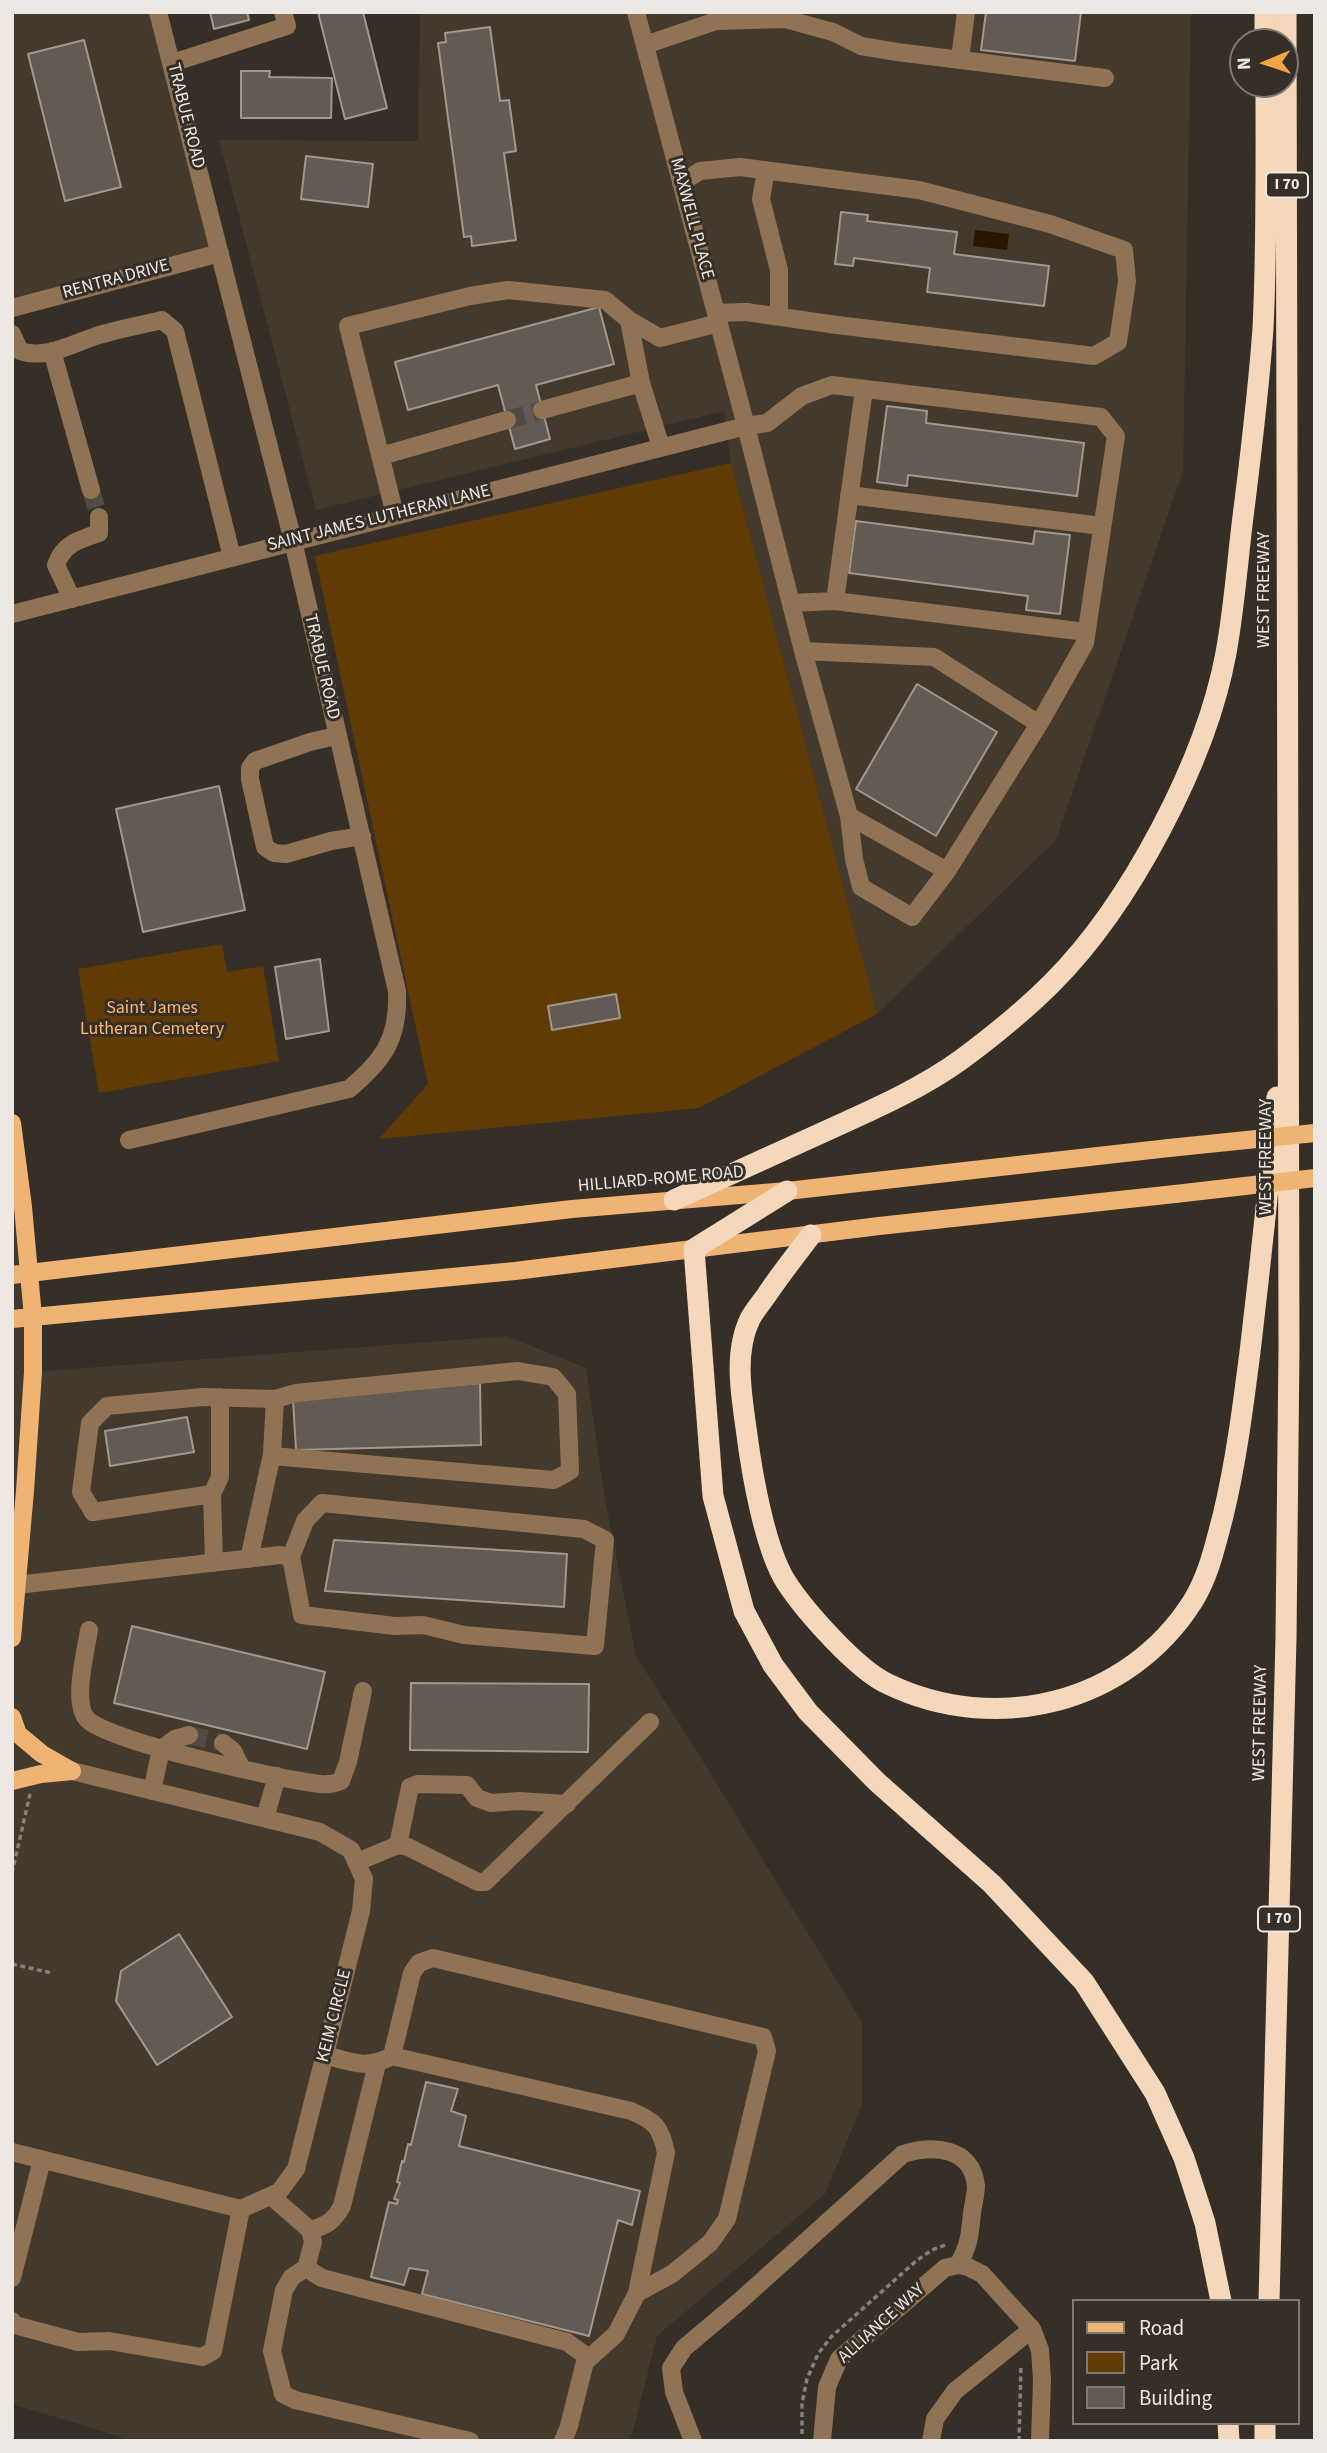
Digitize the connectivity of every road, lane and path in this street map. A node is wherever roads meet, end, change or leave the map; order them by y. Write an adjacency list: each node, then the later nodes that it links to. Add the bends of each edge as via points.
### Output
1 (158, 12): 8 (street, TRABUE ROAD)
2 (284, 12): 8 (street, via 287,26)
3 (636, 12): 6 (street, MAXWELL PLACE)
4 (966, 12): 7 (street)
5 (1286, 12): 45 (highway, WEST FREEWAY / I 70)
6 (645, 45): 7 (street, via 716,21 785,19 861,46); 12 (street, MAXWELL PLACE)
7 (960, 59): 9 (street)
8 (172, 62): 13 (street, TRABUE ROAD)
9 (1105, 78)
10 (1266, 98): 51 (highway, via 1263,328 1226,655 1187,772 1154,842 1117,904 1061,973 958,1062 886,1104)
11 (766, 170): 12 (street, via 715,168); 15 (street, via 761,199 779,270); 15 (street, via 919,190 1050,224 1124,250 1127,281 1118,342 1094,356)
12 (681, 183): 16 (street, MAXWELL PLACE)
13 (220, 253): 14 (street, RENTRA DRIVE); 32 (street, TRABUE ROAD)
14 (12, 308)
15 (775, 316): 16 (street, via 746,312)
16 (717, 318): 17 (street, via 660,338); 24 (street, MAXWELL PLACE)
17 (629, 320): 20 (street); 26 (street, via 605,300 508,290 348,326)
18 (12, 334): 19 (street, via 20,351 30,355)
19 (52, 351): 27 (street); 33 (street, via 162,320 175,331)
20 (642, 383): 22 (street); 25 (street)
21 (864, 389): 24 (street, SAINT JAMES LUTHERAN LANE, via 832,385 802,396 767,423); 28 (street); 31 (street, SAINT JAMES LUTHERAN LANE, via 1101,418 1116,436)
22 (542, 410)
23 (508, 420): 26 (street)
24 (746, 426): 25 (street, SAINT JAMES LUTHERAN LANE); 36 (street, MAXWELL PLACE)
25 (661, 447): 29 (street, SAINT JAMES LUTHERAN LANE)
26 (381, 456): 29 (street)
27 (92, 489)
28 (849, 495): 31 (street); 35 (street)
29 (395, 515): 32 (street, SAINT JAMES LUTHERAN LANE)
30 (99, 517): 34 (street, via 99,533 61,552 57,565)
31 (1102, 526): 38 (street, SAINT JAMES LUTHERAN LANE)
32 (293, 541): 33 (street, SAINT JAMES LUTHERAN LANE); 41 (street, TRABUE ROAD)
33 (232, 557): 34 (street, SAINT JAMES LUTHERAN LANE)
34 (72, 599): 37 (street, SAINT JAMES LUTHERAN LANE)
35 (835, 601): 36 (street); 38 (street)
36 (791, 603): 39 (street, MAXWELL PLACE)
37 (12, 614)
38 (1086, 632): 40 (street, SAINT JAMES LUTHERAN LANE, via 1085,643)
39 (803, 650): 40 (street, via 934,657); 42 (street, MAXWELL PLACE)
40 (1039, 724): 44 (street, SAINT JAMES LUTHERAN LANE)
41 (336, 736): 43 (street, TRABUE ROAD); 43 (street, via 255,761 250,768 265,847 286,854)
42 (849, 817): 44 (street); 44 (street, MAXWELL PLACE, via 861,887 912,917)
43 (362, 835): 48 (street, TRABUE ROAD, via 397,991 398,1015 390,1044 372,1070 349,1089)
44 (947, 872)
45 (1289, 970): 52 (highway, via 1242,1412 1212,1561 1192,1601 1167,1633 1139,1662 1105,1684 1063,1700 1019,1708 978,1709 936,1702 885,1683 848,1654 785,1580 773,1552 751,1465 741,1352 750,1320); 98 (highway, WEST FREEWAY / I 70, via 1286,1638)
46 (12, 1123): 54 (main road)
47 (1315, 1133): 50 (main road, HILLIARD-ROME ROAD, bridge)
48 (129, 1140)
49 (1315, 1178): 52 (main road, bridge)
50 (787, 1191): 51 (main road, HILLIARD-ROME ROAD); 53 (highway)
51 (674, 1200): 54 (main road, HILLIARD-ROME ROAD)
52 (811, 1235): 53 (main road)
53 (694, 1249): 55 (main road, via 515,1271); 97 (highway, via 713,1496 744,1611 773,1665 808,1712 877,1782 992,1884 1084,1982 1155,2093 1184,2158 1205,2223)
54 (21, 1274): 55 (main road)
55 (33, 1317): 56 (main road); 64 (main road, via 29,1443)
56 (12, 1319)
57 (219, 1397): 58 (street); 60 (street, via 220,1477); 60 (street, via 107,1406 90,1423 81,1492 93,1512)
58 (275, 1399): 59 (street); 59 (street, via 296,1393 518,1371 554,1377 567,1394 570,1471 554,1480)
59 (272, 1456): 62 (street)
60 (212, 1494): 63 (street)
61 (291, 1557): 61 (street, via 302,1615 596,1646 605,1540 584,1529 322,1503 305,1521); 62 (street)
62 (249, 1559): 63 (street)
63 (214, 1563): 64 (street)
64 (17, 1585): 65 (main road)
65 (13, 1615): 67 (main road)
66 (89, 1630): 73 (street, via 80,1693 87,1719 102,1729)
67 (12, 1638)
68 (363, 1690): 76 (street, via 341,1781 320,1784)
69 (12, 1717): 75 (main road, via 18,1734)
70 (650, 1722): 79 (street)
71 (189, 1735): 73 (street)
72 (223, 1743): 74 (street)
73 (161, 1749): 74 (street); 78 (street)
74 (241, 1767): 76 (street)
75 (72, 1771): 77 (main road, via 41,1774); 78 (street)
76 (277, 1776): 80 (street)
77 (20, 1785): 83 (path, via 32,1796)
78 (152, 1791): 80 (street)
79 (567, 1804): 81 (street, via 485,1882); 81 (street, via 491,1803 477,1798 467,1785 418,1784 410,1787)
80 (265, 1818): 82 (street, via 320,1832 352,1850)
81 (398, 1845): 82 (street)
82 (357, 1862): 86 (street, KEIM CIRCLE, via 364,1879 361,1911)
83 (12, 1873)
84 (12, 1964): 85 (path)
85 (52, 1973)
86 (325, 2055): 87 (street, via 357,2064); 90 (street, KEIM CIRCLE, via 296,2169)
87 (385, 2060): 92 (street, via 342,2206 335,2218); 96 (street, via 631,2111 650,2119 663,2134 666,2153); 96 (street, via 412,1973 419,1963 433,1958 763,2037 767,2051 727,2219 710,2242 672,2274)
88 (12, 2152): 89 (street)
89 (42, 2160): 91 (street); 95 (street)
90 (271, 2196): 91 (street, KEIM CIRCLE); 92 (street)
91 (241, 2209): 99 (street, via 213,2351 202,2357 109,2341 78,2342)
92 (310, 2230): 94 (street, via 313,2242)
93 (958, 2265): 100 (street, via 982,2274); 105 (street, via 968,2248 976,2186 969,2166 951,2150 920,2149 903,2154 684,2348 671,2368 674,2392); 106 (street, ALLIANCE WAY, via 945,2268 839,2359 827,2387)
94 (306, 2268): 102 (street, via 322,2278 567,2342); 103 (street, via 292,2277 284,2290 272,2351 283,2394)
95 (12, 2278)
96 (637, 2292): 102 (street, via 616,2334)
97 (1221, 2299)
98 (1269, 2299)
99 (12, 2321)
100 (1031, 2329): 101 (street); 109 (street, via 1040,2350)
101 (1015, 2342): 107 (street, via 955,2391 935,2419); 108 (path, via 1021,2364)
102 (589, 2358): 104 (street)
103 (470, 2441)
104 (563, 2441)
105 (692, 2441)
106 (822, 2441)
107 (932, 2441)
108 (1019, 2441)
109 (1040, 2441)

